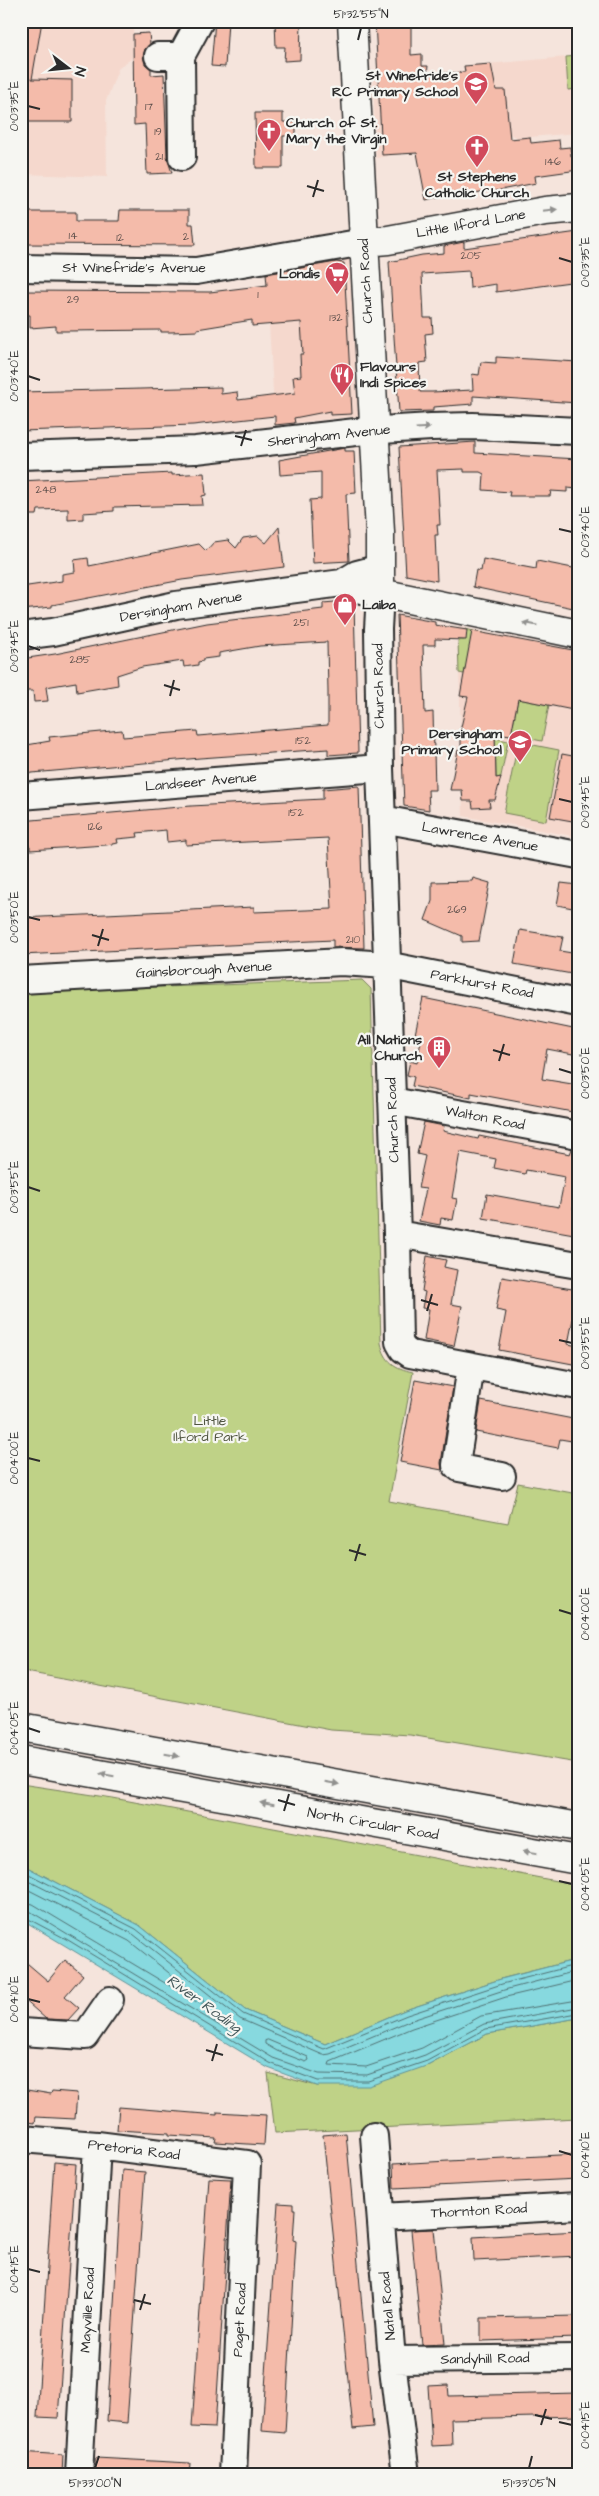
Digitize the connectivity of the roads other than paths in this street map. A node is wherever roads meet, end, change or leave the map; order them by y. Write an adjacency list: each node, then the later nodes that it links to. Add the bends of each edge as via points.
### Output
1 (200, 21): 3 (street, via 169,56)
2 (352, 21): 5 (main road, Church Road)
3 (182, 157)
4 (578, 208): 5 (main road, Little Ilford Lane, one-way to 4)
5 (364, 242): 6 (street, St Winefride's Avenue, via 196,271); 7 (main road, Church Road)
6 (21, 268)
7 (375, 430): 8 (street, Sheringham Avenue, one-way to 8, via 473,426); 9 (street, Sheringham Avenue, via 196,450); 10 (main road, Church Road)
8 (578, 431)
9 (21, 456)
10 (380, 581): 11 (main road, Dersingham Avenue, one-way to 10); 12 (street, Dersingham Avenue, via 357,574 342,583 176,605); 13 (street, Church Road)
11 (578, 634)
12 (21, 636)
13 (380, 768): 14 (street, Landseer Avenue); 15 (street, Church Road)
14 (21, 796)
15 (382, 819): 16 (street, Lawrence Avenue); 17 (street, Church Road)
16 (578, 855)
17 (386, 965): 18 (street, Gainsborough Avenue, via 342,962); 19 (street, Parkhurst Road); 20 (street, Church Road)
18 (21, 980)
19 (578, 1003)
20 (392, 1101): 21 (street, Walton Road); 22 (street, Church Road)
21 (578, 1135)
22 (397, 1234): 23 (street); 24 (street, Church Road, via 399,1342 410,1354)
23 (578, 1265)
24 (471, 1366): 25 (street); 26 (street, via 456,1466)
25 (578, 1386)
26 (502, 1476)
27 (21, 1727): 29 (main road, one-way to 29)
28 (21, 1760): 30 (main road, North Circular Road, one-way to 28)
29 (578, 1827)
30 (578, 1860)
31 (110, 2000): 32 (street, via 85,2036)
32 (21, 2032)
33 (374, 2136): 38 (street, Natal Road)
34 (21, 2139): 35 (street, Pretoria Road)
35 (97, 2145): 36 (street, Pretoria Road); 41 (street, Mayville Road)
36 (247, 2164): 42 (street, Paget Road)
37 (578, 2206): 38 (street, Thornton Road)
38 (381, 2217): 40 (street, Natal Road)
39 (578, 2358): 40 (street, Sandyhill Road)
40 (392, 2360): 43 (street, Natal Road)
41 (79, 2475)
42 (232, 2475)
43 (406, 2475)

